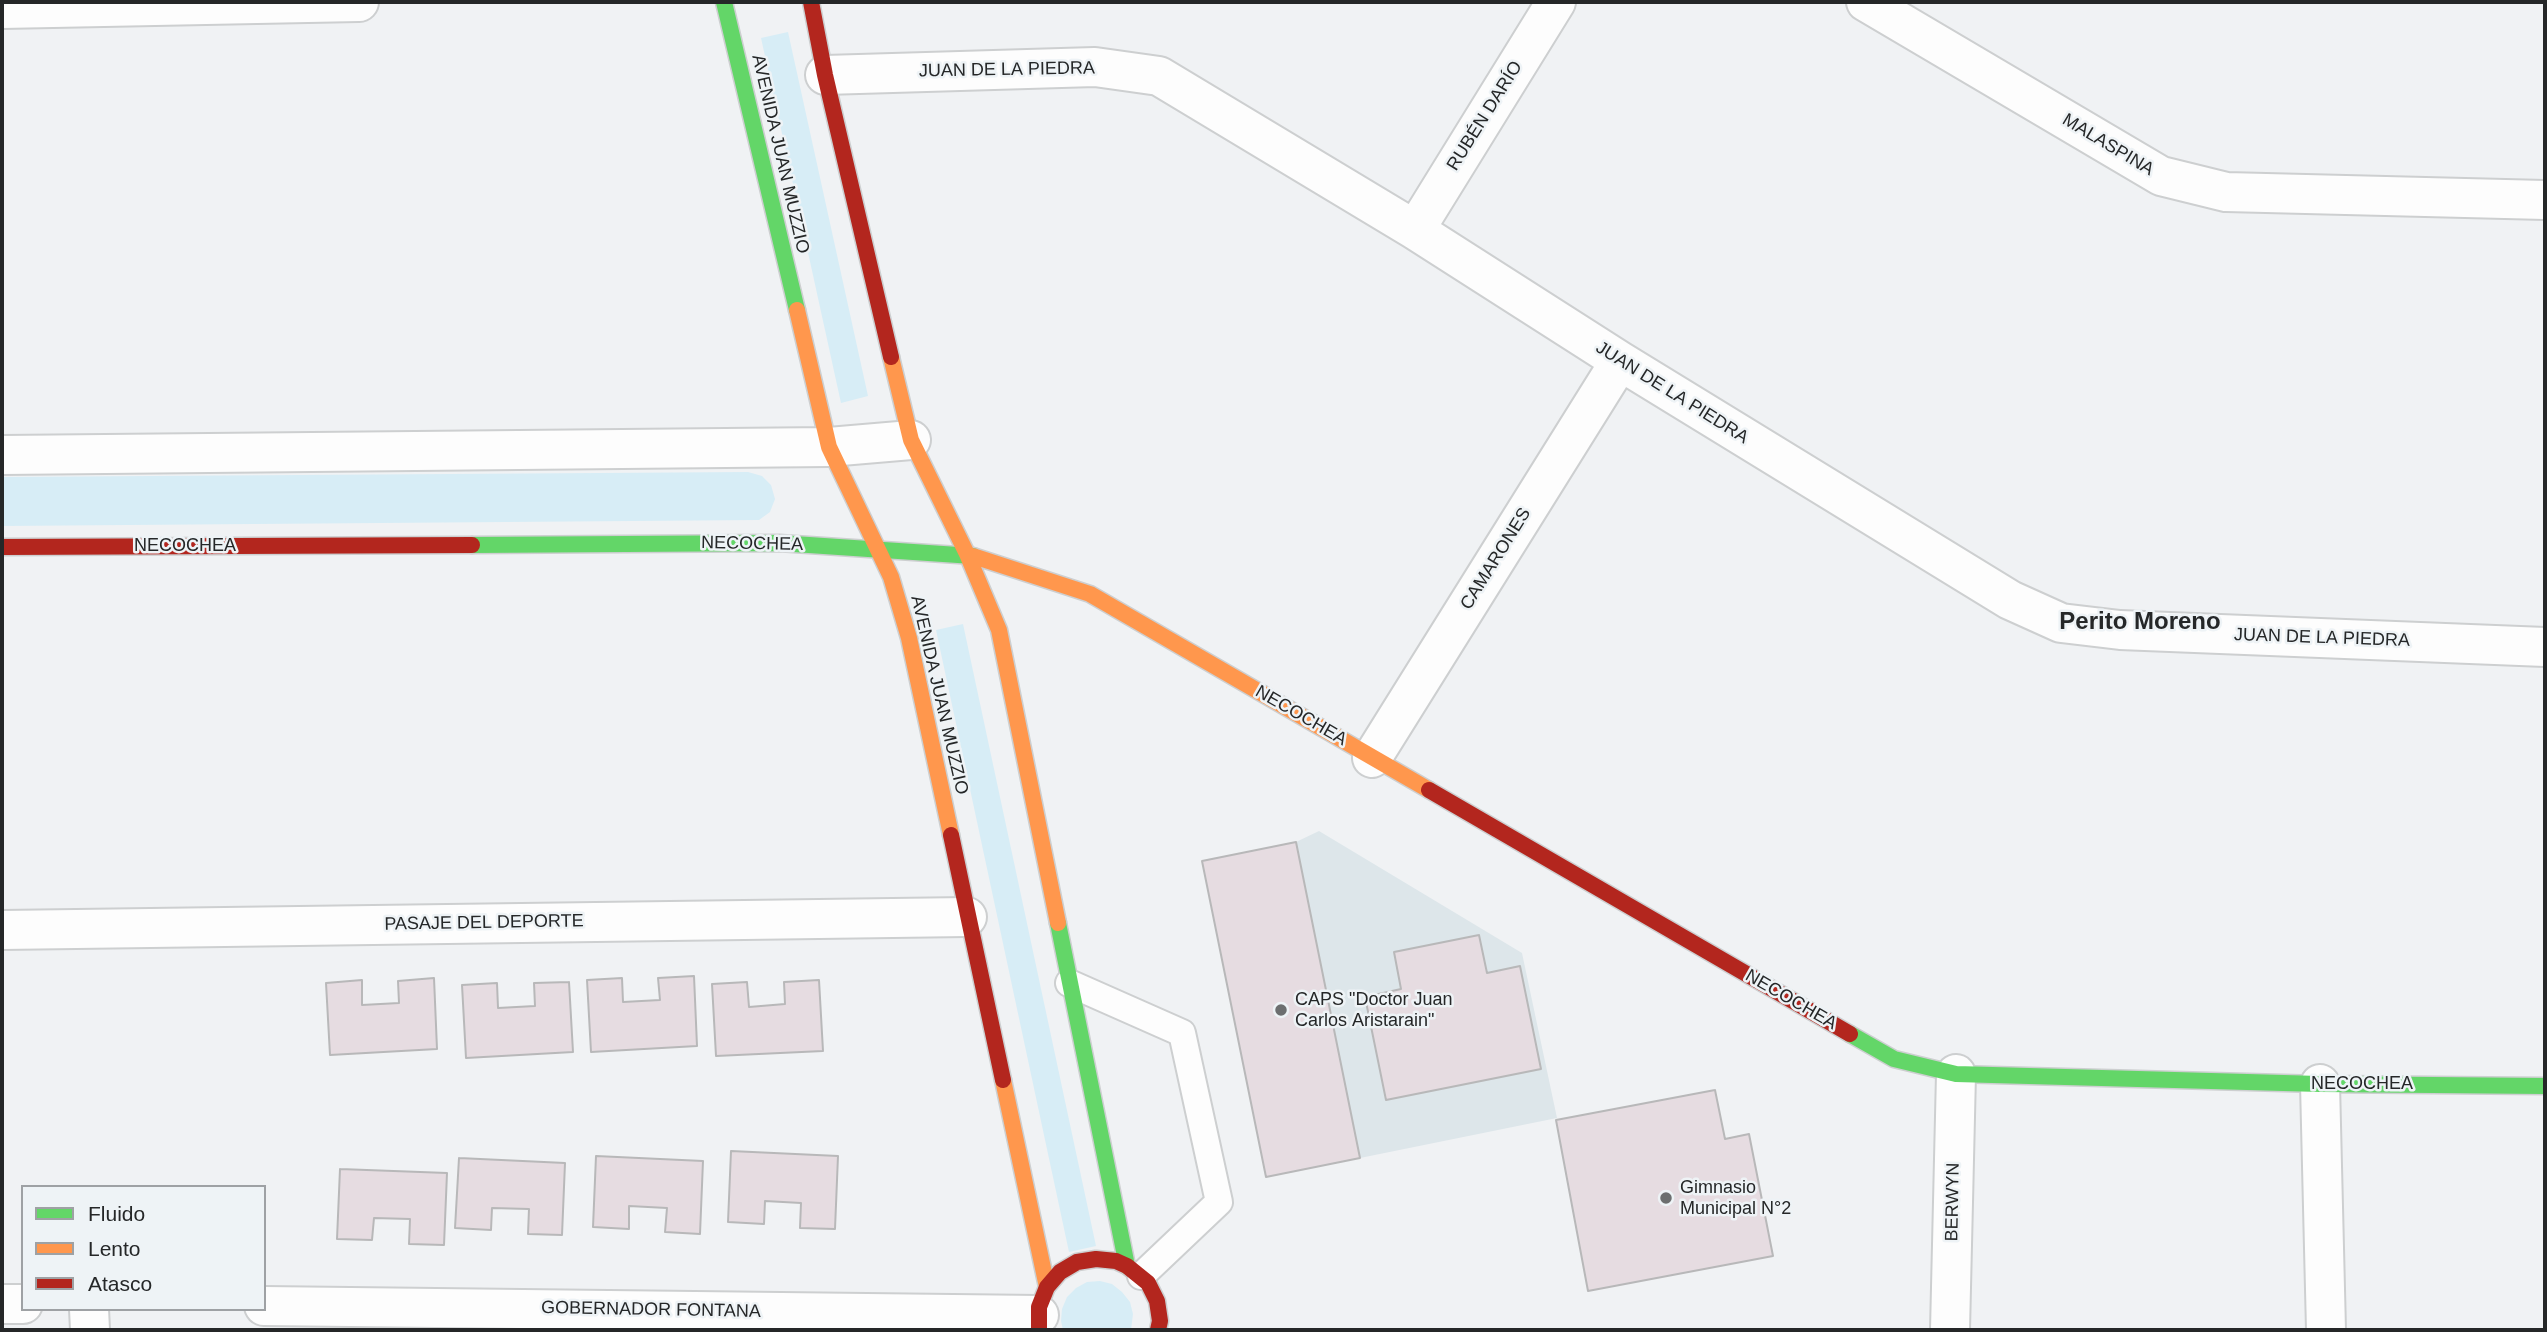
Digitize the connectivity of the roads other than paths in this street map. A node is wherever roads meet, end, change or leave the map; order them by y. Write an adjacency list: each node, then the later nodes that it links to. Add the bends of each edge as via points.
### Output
1 (359, 2): 6 (street)
2 (724, 2): 12 (main road, AVENIDA JUAN MUZZIO)
3 (811, 2): 7 (main road)
4 (1556, 2): 9 (street, RUBÉN DARÍO)
5 (1876, 4): 8 (street, MALASPINA, via 2161,176 2226,192)
6 (2, 9)
7 (825, 75): 9 (street, JUAN DE LA PIEDRA, via 1095,66 1159,76); 11 (main road)
8 (2545, 200)
9 (1415, 230): 10 (street, JUAN DE LA PIEDRA)
10 (1619, 361): 17 (street, JUAN DE LA PIEDRA, via 2010,600 2061,623); 18 (street, CAMARONES)
11 (911, 440): 12 (street); 16 (main road)
12 (829, 447): 13 (street); 15 (main road, AVENIDA JUAN MUZZIO)
13 (2, 455)
14 (2, 547): 15 (main road, NECOCHEA, via 779,543)
15 (878, 549): 16 (main road, NECOCHEA); 19 (main road, AVENIDA JUAN MUZZIO, via 909,638)
16 (967, 554): 18 (main road, NECOCHEA, via 1090,594); 21 (main road, via 999,630)
17 (2545, 647)
18 (1372, 758): 22 (main road, NECOCHEA, via 1894,1059)
19 (967, 917): 20 (street, PASAJE DEL DEPORTE); 30 (main road, AVENIDA JUAN MUZZIO)
20 (2, 930)
21 (1069, 983): 25 (main road); 25 (lane, via 1182,1033 1219,1202)
22 (1956, 1074): 23 (main road, NECOCHEA); 34 (street, BERWYN)
23 (2319, 1084): 24 (main road, NECOCHEA); 35 (street)
24 (2545, 1086)
25 (1134, 1271): 30 (main road, via 1116,1261 1077,1262 1060,1272); 33 (main road, via 1157,1301)
26 (2, 1304): 27 (street)
27 (21, 1304)
28 (266, 1306): 31 (street, GOBERNADOR FONTANA)
29 (89, 1311): 32 (street)
30 (1042, 1311): 31 (street, GOBERNADOR FONTANA)
31 (778, 1321)
32 (90, 1330)
33 (1158, 1330)
34 (1950, 1330)
35 (2326, 1330)

